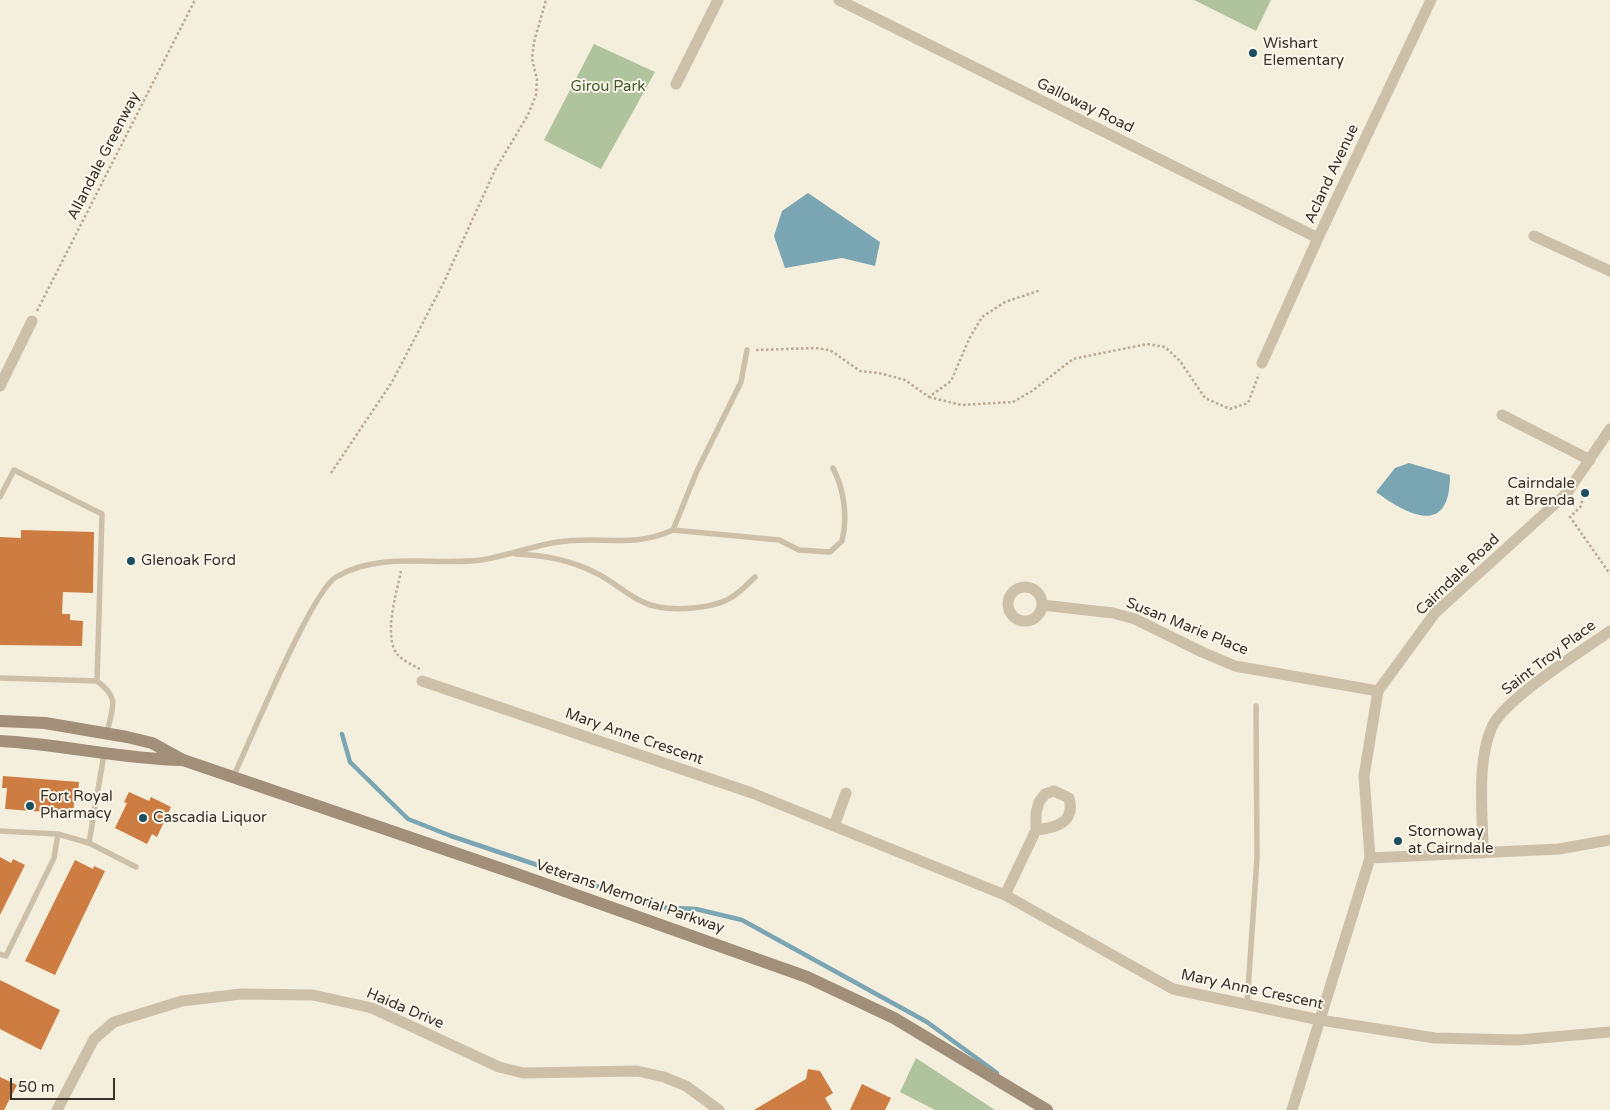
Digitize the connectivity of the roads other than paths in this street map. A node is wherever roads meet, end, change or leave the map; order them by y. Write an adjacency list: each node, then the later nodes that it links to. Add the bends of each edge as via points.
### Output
1 (718, 0): 4 (street)
2 (839, 0): 6 (street, Galloway Road)
3 (1432, 0): 6 (street, Acland Avenue)
4 (676, 84)
5 (1534, 236): 7 (street)
6 (1318, 238): 10 (street, Acland Avenue)
7 (1610, 271)
8 (32, 321): 11 (street)
9 (747, 350): 17 (lane, via 741,382 697,471)
10 (1262, 363)
11 (0, 386)
12 (1502, 416): 14 (street)
13 (1610, 429): 14 (street, Cairndale Road)
14 (1590, 460): 25 (street, Cairndale Road, via 1567,493 1435,613)
15 (833, 468): 17 (lane, via 840,481 844,518 842,542 830,552 810,553 779,540)
16 (0, 497): 23 (lane, via 14,470 102,514)
17 (673, 530): 18 (lane, via 634,542 559,542)
18 (514, 554): 19 (lane, via 575,564 610,580 640,601 661,607 694,608 722,601 734,596); 32 (lane, via 480,560 363,564 334,578 311,609)
19 (755, 577)
20 (1042, 605): 25 (street, Susan Marie Place, via 1128,617 1235,666)
21 (1610, 631): 40 (street, Saint Troy Place, via 1518,697 1492,726 1483,758)
22 (0, 678): 23 (lane)
23 (97, 681): 28 (lane, via 110,690 113,697)
24 (422, 681): 34 (street, Mary Anne Crescent, via 752,793)
25 (1378, 691): 41 (street, Cairndale Road, via 1364,776)
26 (1256, 706): 45 (lane, via 1257,858)
27 (0, 721): 28 (main road, Veterans Memorial Parkway, via 45,723)
28 (107, 733): 31 (main road, Veterans Memorial Parkway, via 152,743)
29 (0, 741): 30 (main road, Veterans Memorial Parkway)
30 (105, 751): 31 (main road, Veterans Memorial Parkway, via 148,760); 39 (lane)
31 (183, 760): 32 (main road, Veterans Memorial Parkway)
32 (233, 778): 50 (main road, Veterans Memorial Parkway, via 807,976 894,1018)
33 (846, 793): 34 (street)
34 (834, 826): 43 (street, Mary Anne Crescent)
35 (1036, 830): 43 (street)
36 (0, 831): 37 (lane)
37 (58, 834): 39 (lane); 44 (lane, via 54,858)
38 (1610, 840): 40 (street, via 1559,849)
39 (89, 843): 42 (lane)
40 (1483, 853): 41 (street)
41 (1370, 858): 46 (street, Cairndale Road)
42 (136, 867)
43 (1005, 895): 45 (street, Mary Anne Crescent, via 1173,989)
44 (3, 955)
45 (1247, 1004): 46 (street, Mary Anne Crescent)
46 (1320, 1020): 47 (street, Mary Anne Crescent, via 1435,1038 1518,1040); 51 (street, Cairndale Road)
47 (1610, 1032)
48 (57, 1110): 49 (street, Haida Drive, via 94,1038 114,1022 182,1001 241,994 313,995 372,1008 499,1068 523,1073 637,1072 664,1077 686,1086)
49 (719, 1110)
50 (1047, 1110)
51 (1292, 1110)

